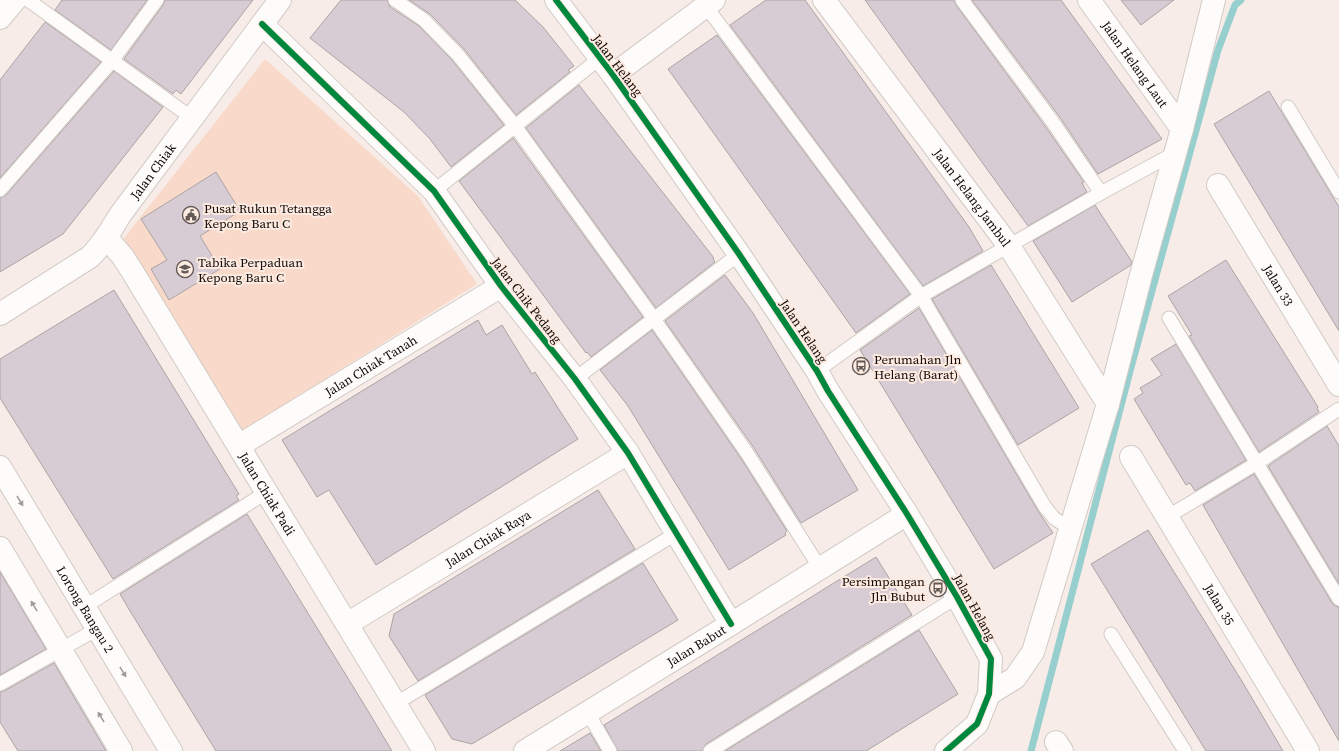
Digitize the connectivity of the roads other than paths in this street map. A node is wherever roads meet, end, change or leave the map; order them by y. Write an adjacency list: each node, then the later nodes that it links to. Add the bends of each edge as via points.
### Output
1 (15, 0): 12 (street)
2 (28, 0): 14 (lane)
3 (157, 0): 14 (lane)
4 (280, 0): 13 (street, Jalan Chiak)
5 (395, 0): 18 (lane, via 424,20 458,55)
6 (556, 0): 15 (street, Jalan Helang)
7 (824, 0): 27 (street, Jalan Helang Jambul)
8 (962, 0): 25 (lane, via 1052,121)
9 (1089, 0): 19 (street, Jalan Helang Laut)
10 (1214, 0): 19 (street)
11 (707, 2): 15 (street); 30 (lane)
12 (0, 18)
13 (262, 24): 17 (street, Jalan Chiak); 23 (street, Jalan Chik Pedang)
14 (112, 61): 17 (lane); 22 (lane)
15 (607, 67): 18 (lane); 28 (street, Jalan Helang)
16 (1288, 107): 24 (lane)
17 (192, 118): 26 (street, Jalan Chiak, via 120,215)
18 (515, 126): 23 (lane); 33 (lane)
19 (1182, 129): 20 (street)
20 (1175, 153): 25 (lane); 37 (street)
21 (1218, 185): 36 (street, Jalan 33)
22 (0, 190)
23 (434, 191): 29 (street, Jalan Chik Pedang)
24 (1339, 192)
25 (1101, 193): 27 (lane)
26 (107, 238): 31 (street, Jalan Chiak, via 90,257); 39 (street, Jalan Chiak Padi, via 132,271)
27 (1009, 246): 30 (lane); 37 (street, Jalan Helang Jambul)
28 (739, 254): 33 (lane); 34 (street, Jalan Helang)
29 (501, 286): 35 (street, Jalan Chik Pedang); 39 (street, Jalan Chiak Tanah)
30 (921, 296): 34 (lane); 47 (lane, via 1045,507 1054,518)
31 (0, 314)
32 (1169, 318): 42 (lane)
33 (654, 319): 35 (lane); 50 (lane, via 747,454)
34 (817, 371): 45 (street, Jalan Helang)
35 (575, 379): 40 (street, Jalan Chik Pedang)
36 (1339, 385)
37 (1108, 404): 47 (street)
38 (1339, 409): 42 (lane)
39 (240, 445): 44 (street, Jalan Chiak Padi)
40 (628, 453): 48 (street, Jalan Chik Pedang); 54 (street, Jalan Chiak Raya)
41 (1131, 457): 46 (street, Jalan 35)
42 (1257, 463): 46 (lane); 52 (lane)
43 (0, 467): 53 (street, Lorong Bangau 2, one-way to 53)
44 (267, 492): 53 (lane); 54 (street, Jalan Chiak Padi)
45 (907, 514): 50 (street, Jalan Babut); 51 (street, Jalan Helang)
46 (1167, 517): 71 (street, Jalan 35)
47 (1070, 529): 60 (street, via 1033,652 1015,678)
48 (676, 533): 55 (street, Jalan Chik Pedang); 61 (lane)
49 (0, 548): 58 (street, one-way to 49)
50 (820, 568): 55 (street, Jalan Babut)
51 (957, 597): 60 (street, Jalan Helang, via 992,659); 68 (lane)
52 (1339, 599)
53 (84, 607): 56 (street, Lorong Bangau 2)
54 (347, 624): 61 (street, Jalan Chiak Padi)
55 (731, 624): 62 (street, Jalan Babut)
56 (97, 629): 58 (lane); 64 (street, Lorong Bangau 2, one-way to 64)
57 (1111, 634): 70 (lane)
58 (60, 650): 59 (lane); 63 (street, one-way to 58)
59 (0, 684)
60 (989, 694): 69 (street, Jalan Helang, via 977,724)
61 (396, 704): 65 (street, Jalan Chiak Padi)
62 (588, 713): 66 (street, Jalan Babut); 67 (lane)
63 (121, 751)
64 (171, 751)
65 (424, 751)
66 (525, 751)
67 (610, 751)
68 (710, 751)
69 (946, 751)
70 (1186, 751)
71 (1308, 751)

